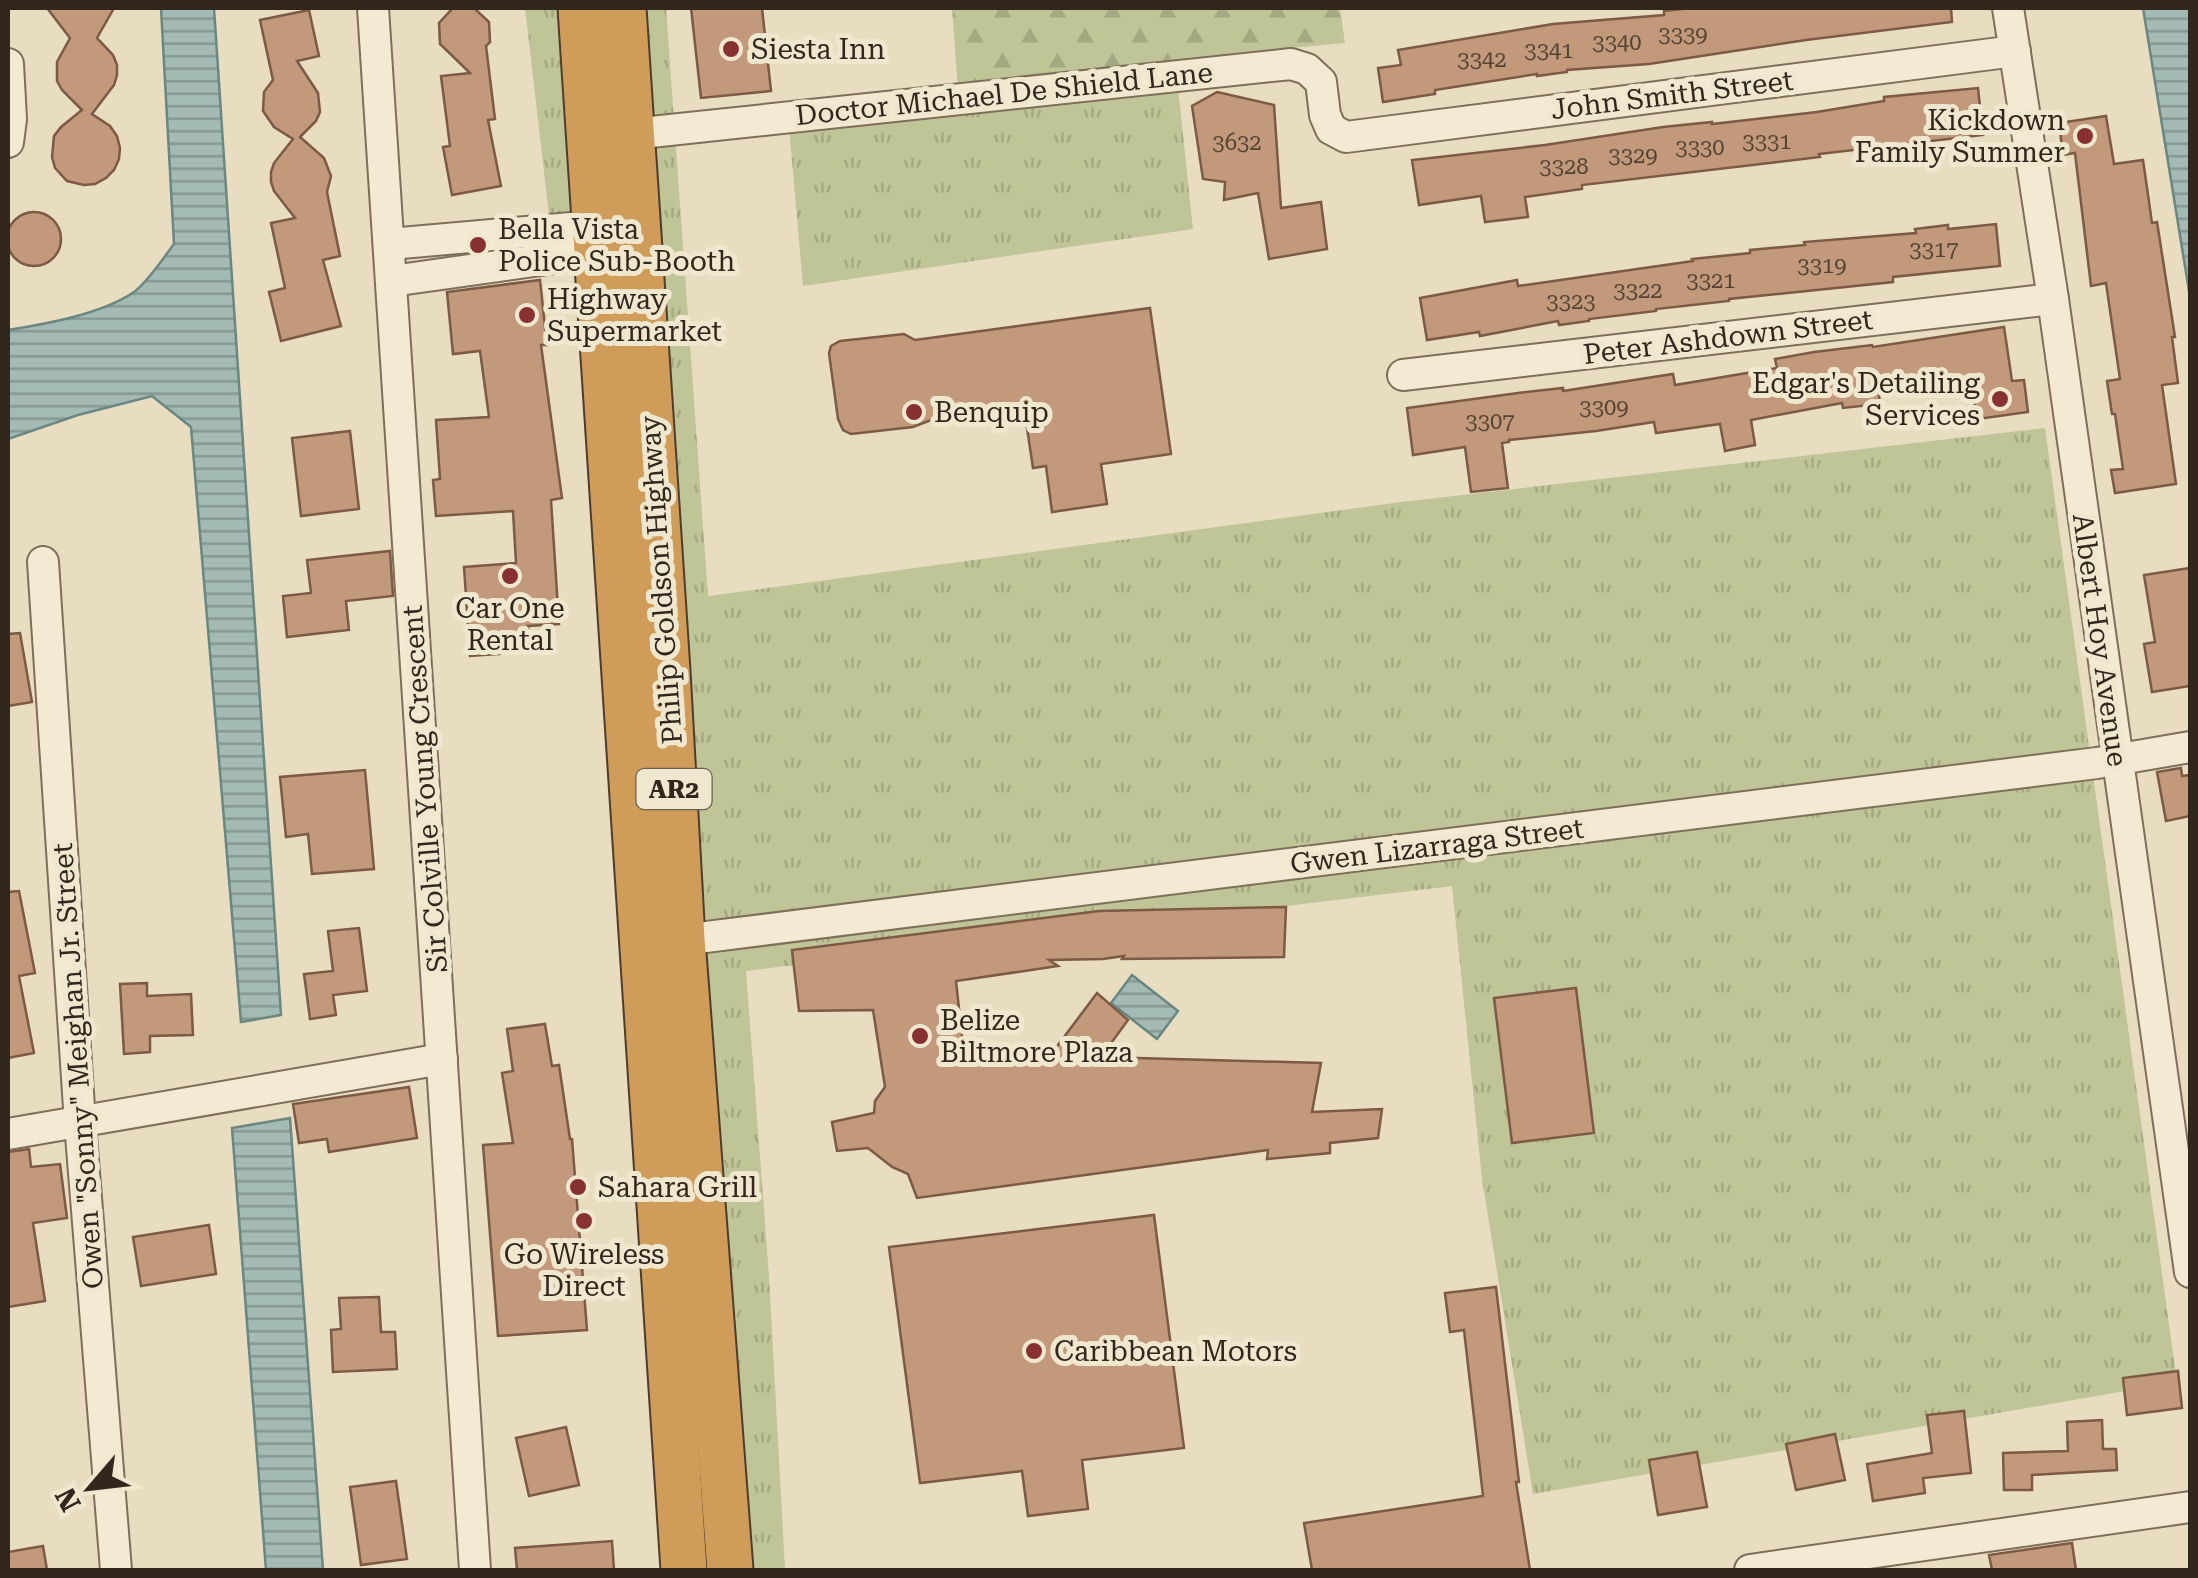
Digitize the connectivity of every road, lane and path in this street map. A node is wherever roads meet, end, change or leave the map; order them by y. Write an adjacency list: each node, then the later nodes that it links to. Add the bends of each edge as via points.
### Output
1 (373, 8): 11 (street, Sir Colville Young Crescent)
2 (581, 8): 10 (highway, Philip Goldson Highway / AR2)
3 (623, 8): 8 (highway, Philip Goldson Highway / AR2)
4 (2008, 8): 5 (street, Albert Hoy Avenue)
5 (2015, 51): 7 (street, John Smith Street, via 1346,136); 13 (street, Albert Hoy Avenue)
6 (8, 64): 9 (street)
7 (1331, 129): 8 (street, Doctor Michael De Shield Lane, via 1322,82 1291,64)
8 (632, 134): 18 (highway, Philip Goldson Highway / AR2)
9 (8, 142)
10 (596, 239): 11 (street); 12 (street); 26 (highway, Philip Goldson Highway / AR2)
11 (390, 244): 12 (street, Sir Colville Young Crescent)
12 (392, 281): 19 (street, Sir Colville Young Crescent)
13 (2053, 299): 14 (street, Peter Ashdown Street); 17 (street, Albert Hoy Avenue)
14 (1402, 375)
15 (43, 562): 20 (street, Owen "Sonny" Meighan Jr. Street)
16 (2190, 746): 17 (street, Gwen Lizarraga Street)
17 (2116, 758): 18 (street, Gwen Lizarraga Street); 22 (street, Albert Hoy Avenue)
18 (682, 940): 27 (highway, Philip Goldson Highway / AR2)
19 (442, 1059): 20 (street); 25 (street, Sir Colville Young Crescent)
20 (80, 1123): 21 (street); 24 (street, Owen "Sonny" Meighan Jr. Street)
21 (8, 1134)
22 (2190, 1272)
23 (2190, 1507): 28 (street)
24 (116, 1570)
25 (476, 1570)
26 (684, 1570)
27 (730, 1570)
28 (1750, 1570)

